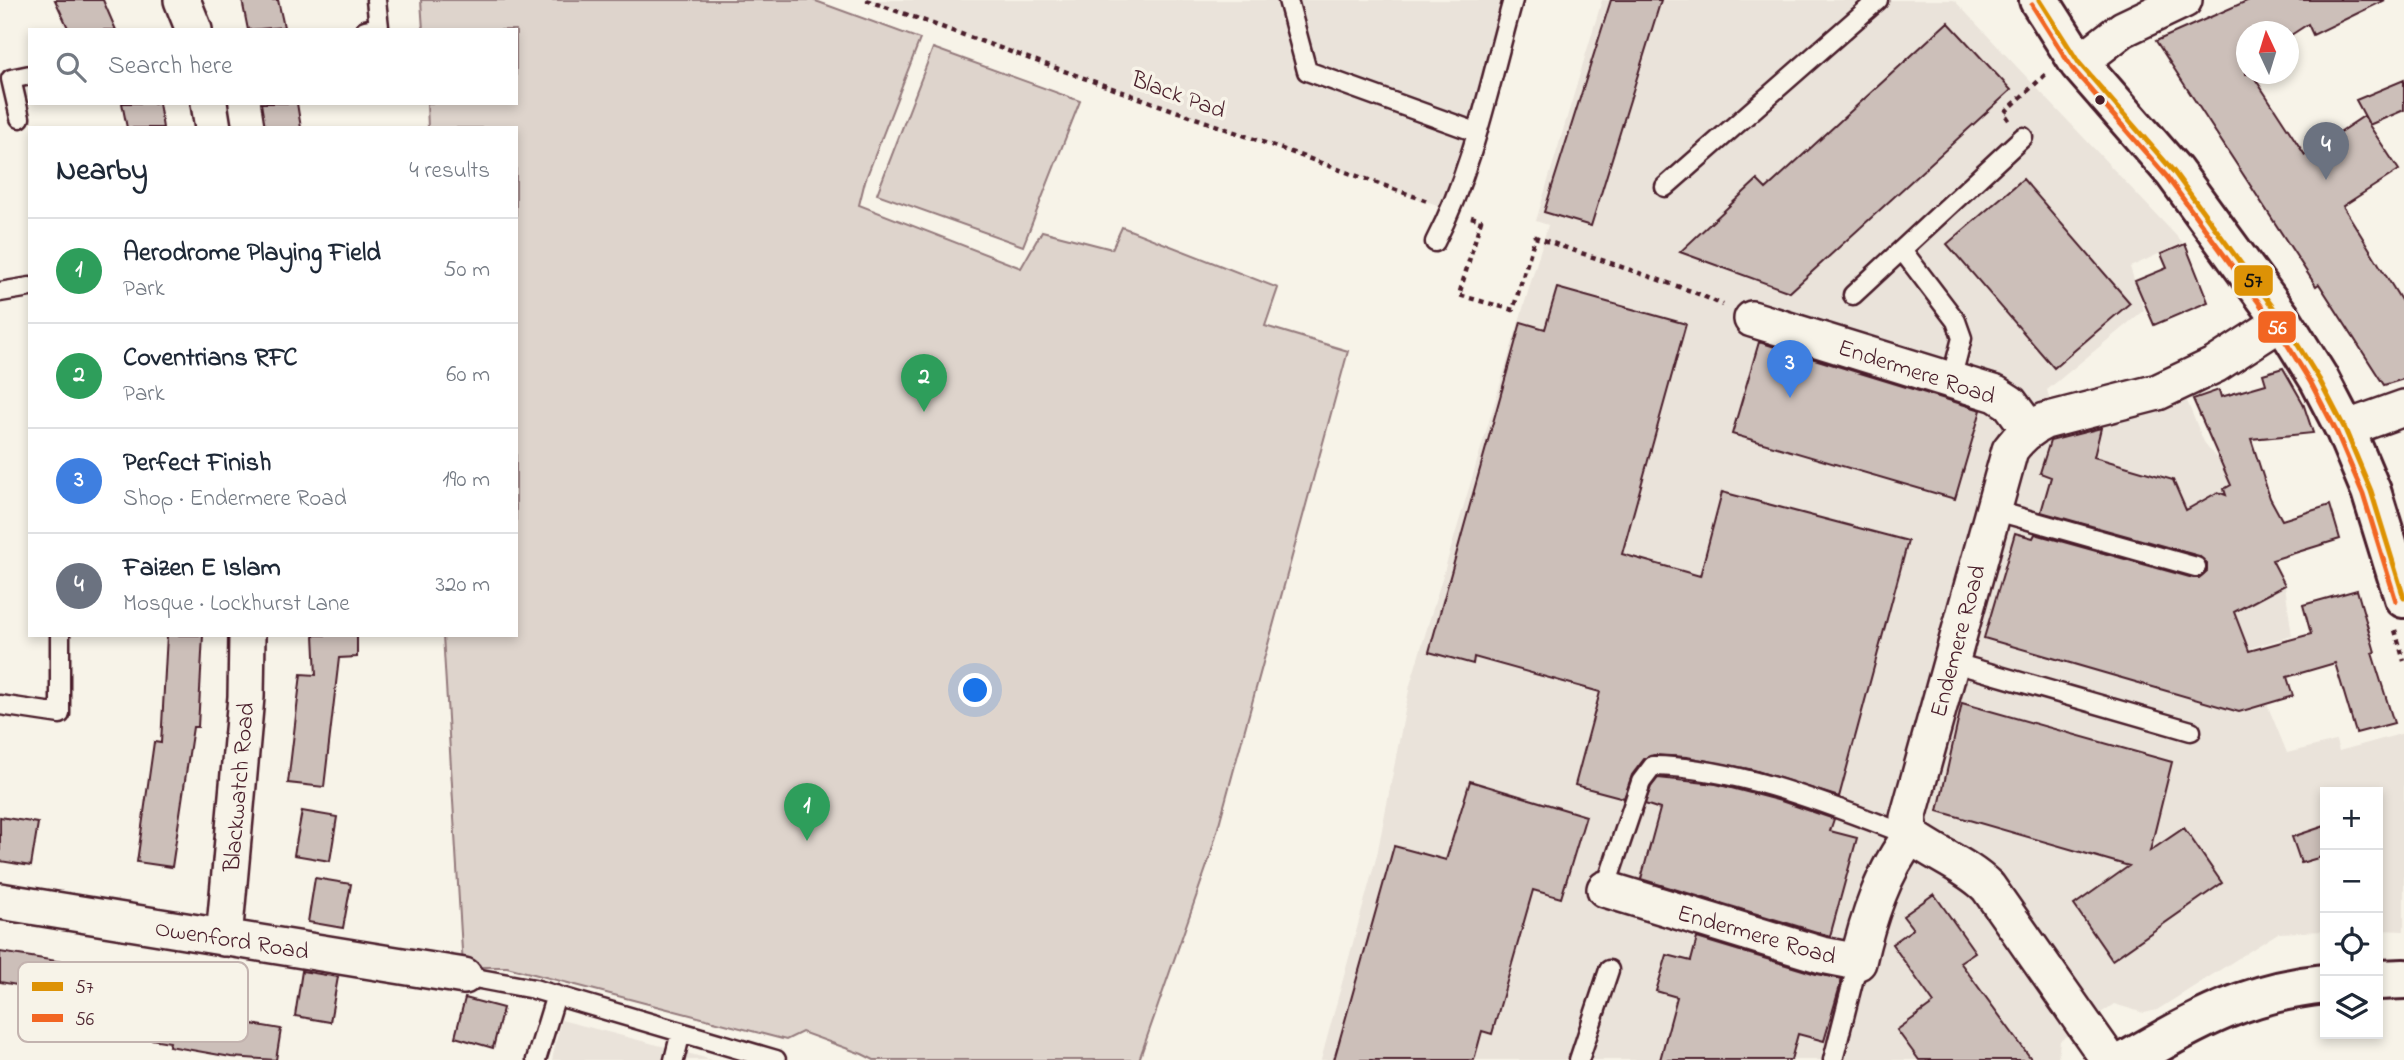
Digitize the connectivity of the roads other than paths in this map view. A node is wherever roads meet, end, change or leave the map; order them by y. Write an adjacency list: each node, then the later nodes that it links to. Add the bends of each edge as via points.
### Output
1 (182, 0): 8 (street)
2 (376, 0): 9 (lane)
3 (1288, 0): 16 (lane, via 1307,71)
4 (1513, 0): 16 (lane)
5 (1878, 0): 18 (lane)
6 (2039, 0): 10 (main road)
7 (2184, 0): 10 (street)
8 (193, 28)
9 (375, 28)
10 (2075, 57): 25 (main road, via 2174,172)
11 (28, 75): 12 (lane)
12 (6, 78): 14 (lane)
13 (209, 105): 15 (street)
14 (20, 118)
15 (213, 126)
16 (1476, 132): 19 (lane, via 1451,210)
17 (2023, 137): 20 (lane)
18 (1665, 187)
19 (1435, 242)
20 (1902, 250): 23 (lane); 26 (lane, via 1956,321 1962,338)
21 (28, 288): 22 (lane)
22 (0, 292)
23 (1853, 295)
24 (1752, 319): 26 (street, Endermere Road)
25 (2283, 321): 28 (street, via 2215,365 2158,392); 29 (main road)
26 (1951, 380): 28 (street, Endermere Road, via 1996,394 2010,403)
27 (2404, 408): 29 (street)
28 (2029, 429): 30 (street, Endemere Road, via 2010,450)
29 (2345, 429): 32 (main road, via 2371,491)
30 (1993, 510): 31 (lane); 35 (street, Endemere Road)
31 (2196, 567)
32 (2404, 597)
33 (60, 637): 36 (lane, via 60,714)
34 (247, 637): 41 (street, Blackwatch Road, via 246,697)
35 (1951, 662): 37 (lane); 38 (street, Endemere Road, via 1908,818)
36 (0, 705)
37 (2191, 732)
38 (1910, 836): 39 (lane, via 1764,785 1682,766 1653,766 1641,782); 42 (street, Endermere Road, via 1885,881); 54 (street, via 1988,887)
39 (1605, 889): 42 (street, Endermere Road)
40 (0, 901): 41 (street, Owenford Road)
41 (224, 938): 44 (street, Owenford Road)
42 (1858, 962): 53 (lane)
43 (1609, 970): 52 (lane)
44 (464, 976): 48 (lane)
45 (2404, 979): 46 (main road)
46 (2383, 980)
47 (2320, 984): 55 (main road, via 2289,987 2228,1006)
48 (556, 995): 49 (lane); 50 (lane)
49 (678, 1050): 51 (lane)
50 (536, 1060)
51 (776, 1060)
52 (1578, 1060)
53 (1833, 1060)
54 (2109, 1060)
55 (2128, 1060)

